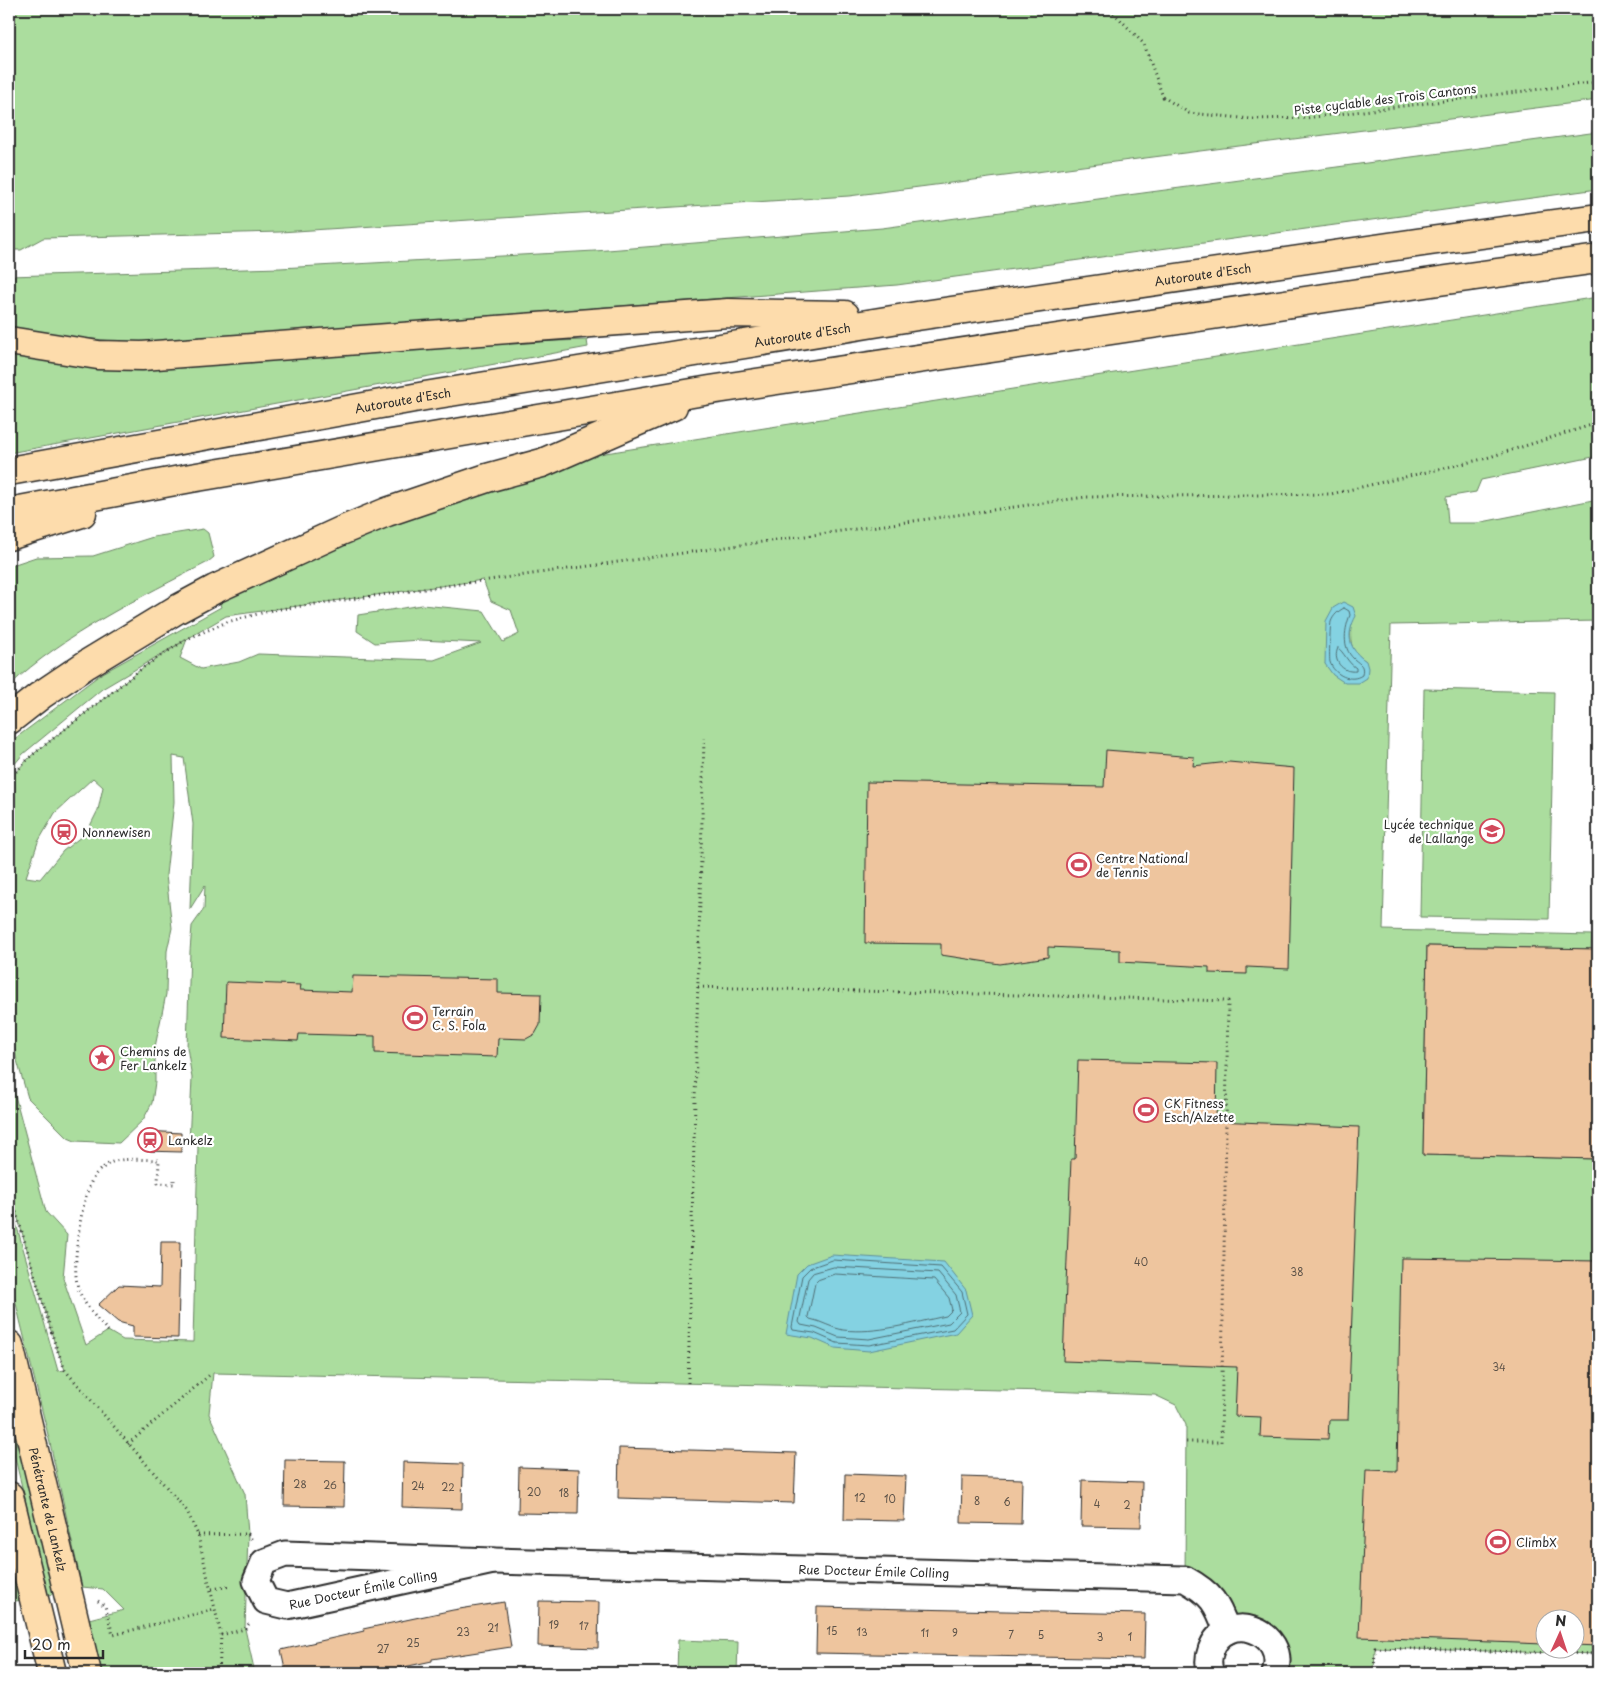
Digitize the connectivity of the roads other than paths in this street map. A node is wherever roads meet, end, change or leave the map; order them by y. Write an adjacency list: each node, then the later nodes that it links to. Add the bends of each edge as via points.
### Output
1 (1598, 218): 3 (main road, Autoroute d'Esch)
2 (1598, 259): 5 (main road)
3 (917, 316): 4 (main road, via 728,313 142,356 98,355); 6 (main road, Autoroute d'Esch, via 415,398)
4 (9, 341)
5 (710, 390): 7 (main road); 10 (main road, via 542,463 387,512 233,581 176,610 87,664)
6 (9, 471)
7 (191, 478): 8 (main road); 9 (main road)
8 (9, 512)
9 (9, 536)
10 (9, 720)
11 (9, 1345): 16 (main road, Pénétrante de Lankelz)
12 (9, 1496): 15 (main road)
13 (492, 1561): 13 (street, Rue Docteur Émile Colling, via 287,1606 266,1600 256,1581 264,1562 285,1554); 14 (street, Rue Docteur Émile Colling, via 1185,1579 1204,1590 1219,1609)
14 (1227, 1631): 17 (street, via 1212,1648 1209,1658); 18 (street, via 1249,1628 1269,1639 1275,1649)
15 (52, 1673)
16 (86, 1673)
17 (1211, 1673)
18 (1279, 1673)

